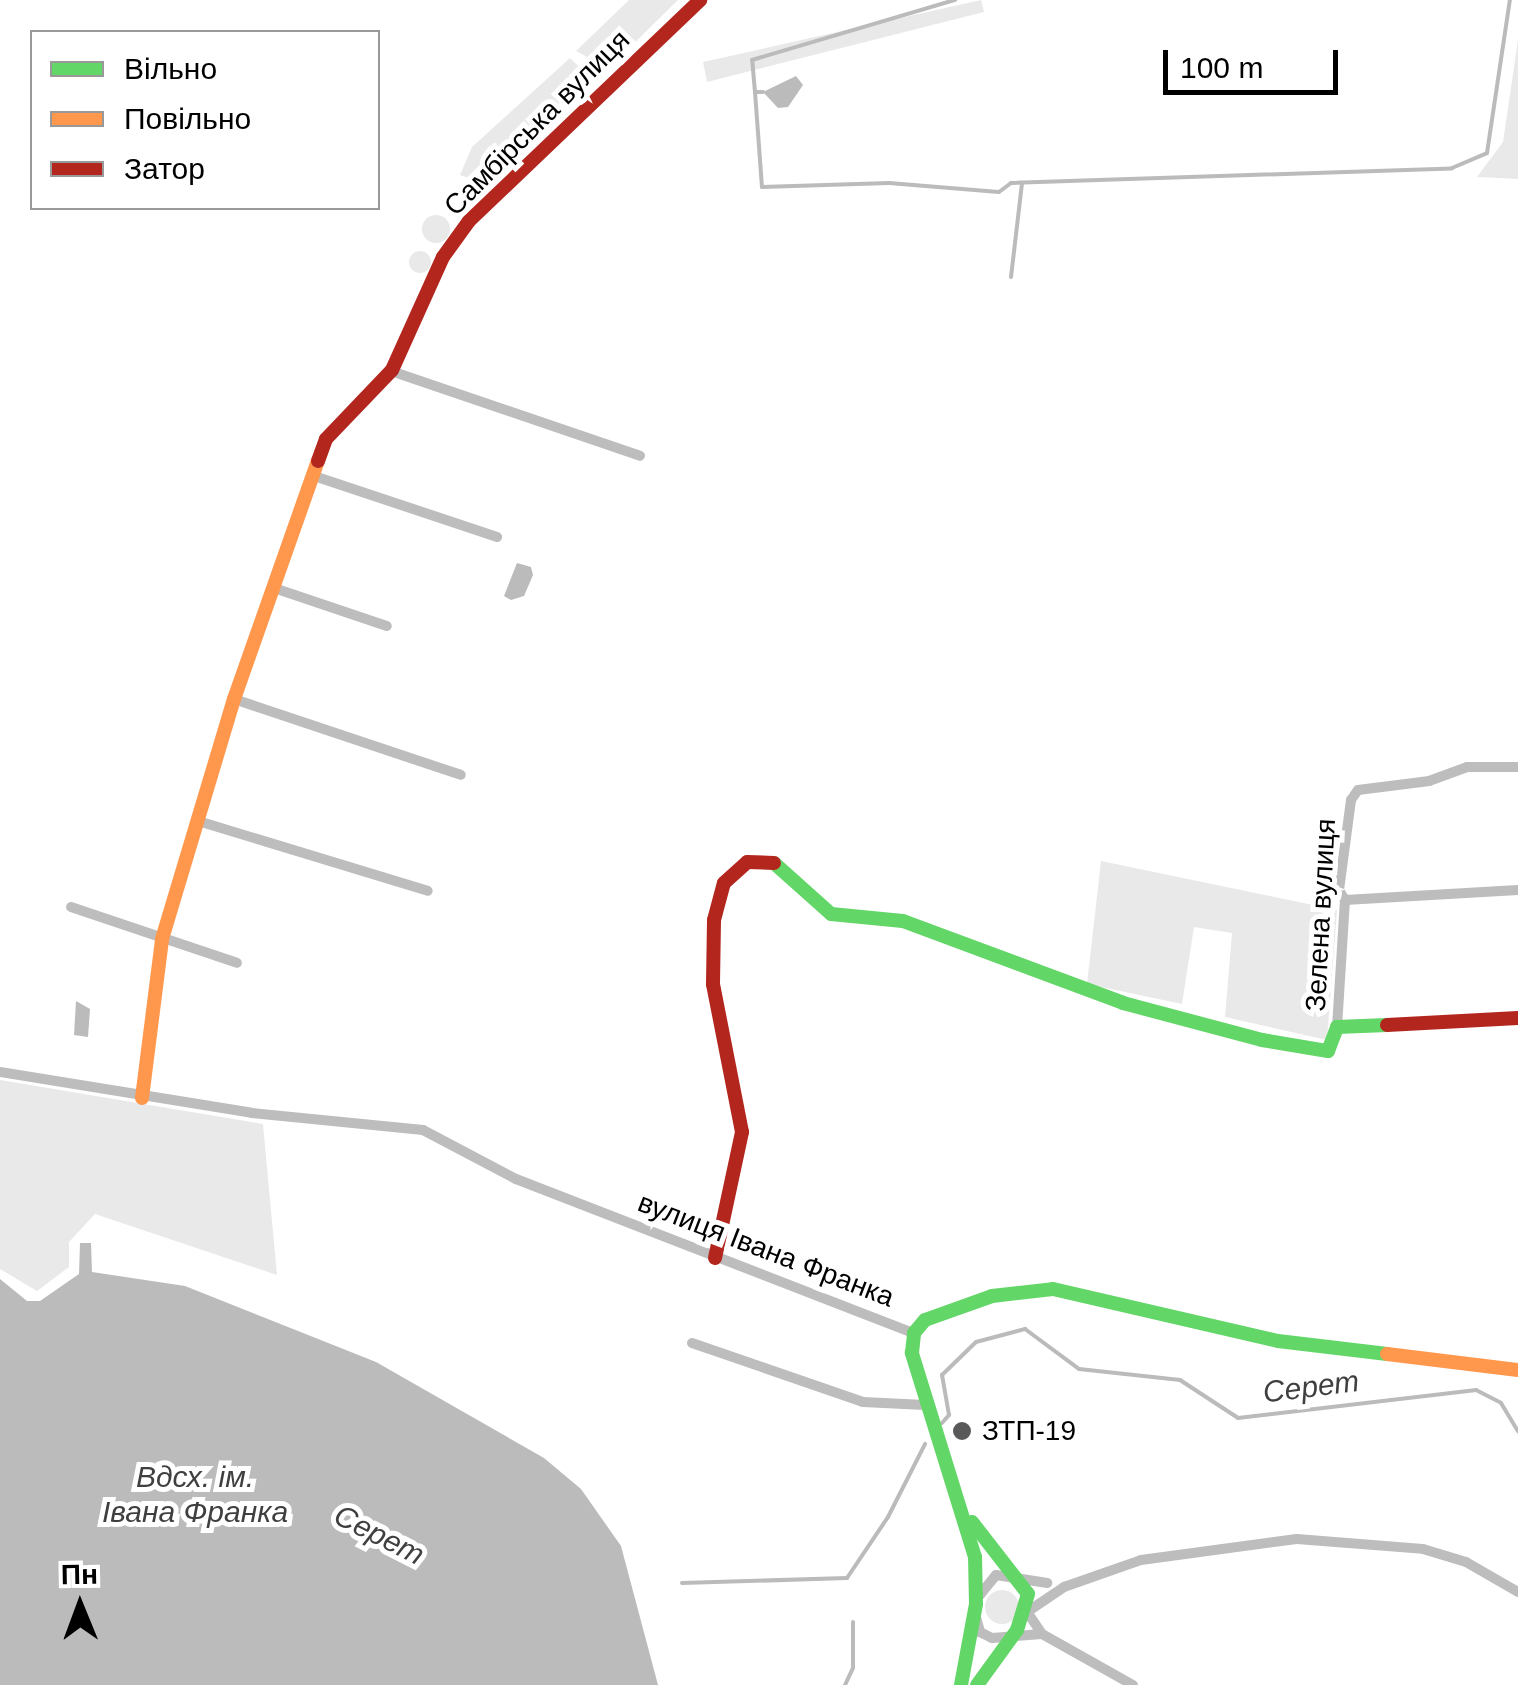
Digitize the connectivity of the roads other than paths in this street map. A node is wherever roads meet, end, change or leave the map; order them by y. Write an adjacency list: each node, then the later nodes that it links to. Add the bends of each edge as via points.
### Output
1 (700, 0): 2 (street, Самбірська вулиця, via 469,221 442,257)
2 (390, 371): 3 (street); 4 (street, Самбірська вулиця, via 326,439)
3 (640, 456)
4 (314, 476): 5 (street); 6 (street, Самбірська вулиця)
5 (498, 536)
6 (274, 588): 7 (street); 8 (street, Самбірська вулиця)
7 (388, 626)
8 (234, 698): 10 (street); 11 (street, Самбірська вулиця)
9 (1518, 768): 14 (street, Зелена вулиця, via 1467,767 1429,781 1358,790 1348,811 1339,890)
10 (462, 774)
11 (198, 821): 13 (street); 16 (street, Самбірська вулиця)
12 (1518, 890): 14 (street)
13 (428, 891)
14 (1345, 900): 19 (street, Зелена вулиця)
15 (71, 907): 16 (street)
16 (162, 939): 17 (street); 21 (street, Самбірська вулиця)
17 (237, 962)
18 (1518, 1018): 19 (street)
19 (1338, 1027): 22 (street, via 1334,1046 1317,1050 1122,1003 903,921 831,914 776,863 747,862 724,883 714,920 714,984 742,1132)
20 (0, 1072): 21 (street, вулиця Івана Франка)
21 (142, 1098): 22 (street, вулиця Івана Франка, via 423,1130 516,1179)
22 (716, 1258): 23 (street, вулиця Івана Франка)
23 (914, 1333): 25 (street, вулиця Івана Франка, via 936,1315 992,1296 1053,1289 1278,1341); 26 (street, via 912,1353)
24 (692, 1343): 26 (street, via 863,1402)
25 (1518, 1370)
26 (926, 1405): 27 (street)
27 (965, 1513): 28 (street); 33 (street)
28 (1008, 1562): 29 (street); 30 (street)
29 (1022, 1580): 30 (street); 33 (street, via 990,1577); 34 (street)
30 (1047, 1583): 31 (street)
31 (1064, 1586): 32 (street, via 1178,1550 1316,1538 1450,1556); 34 (street)
32 (1518, 1592)
33 (976, 1604): 36 (street, via 980,1632); 37 (street)
34 (1026, 1612): 35 (street); 36 (street)
35 (1042, 1634): 36 (street); 39 (street)
36 (1011, 1638): 38 (street)
37 (961, 1685)
38 (977, 1685)
39 (1132, 1685)

